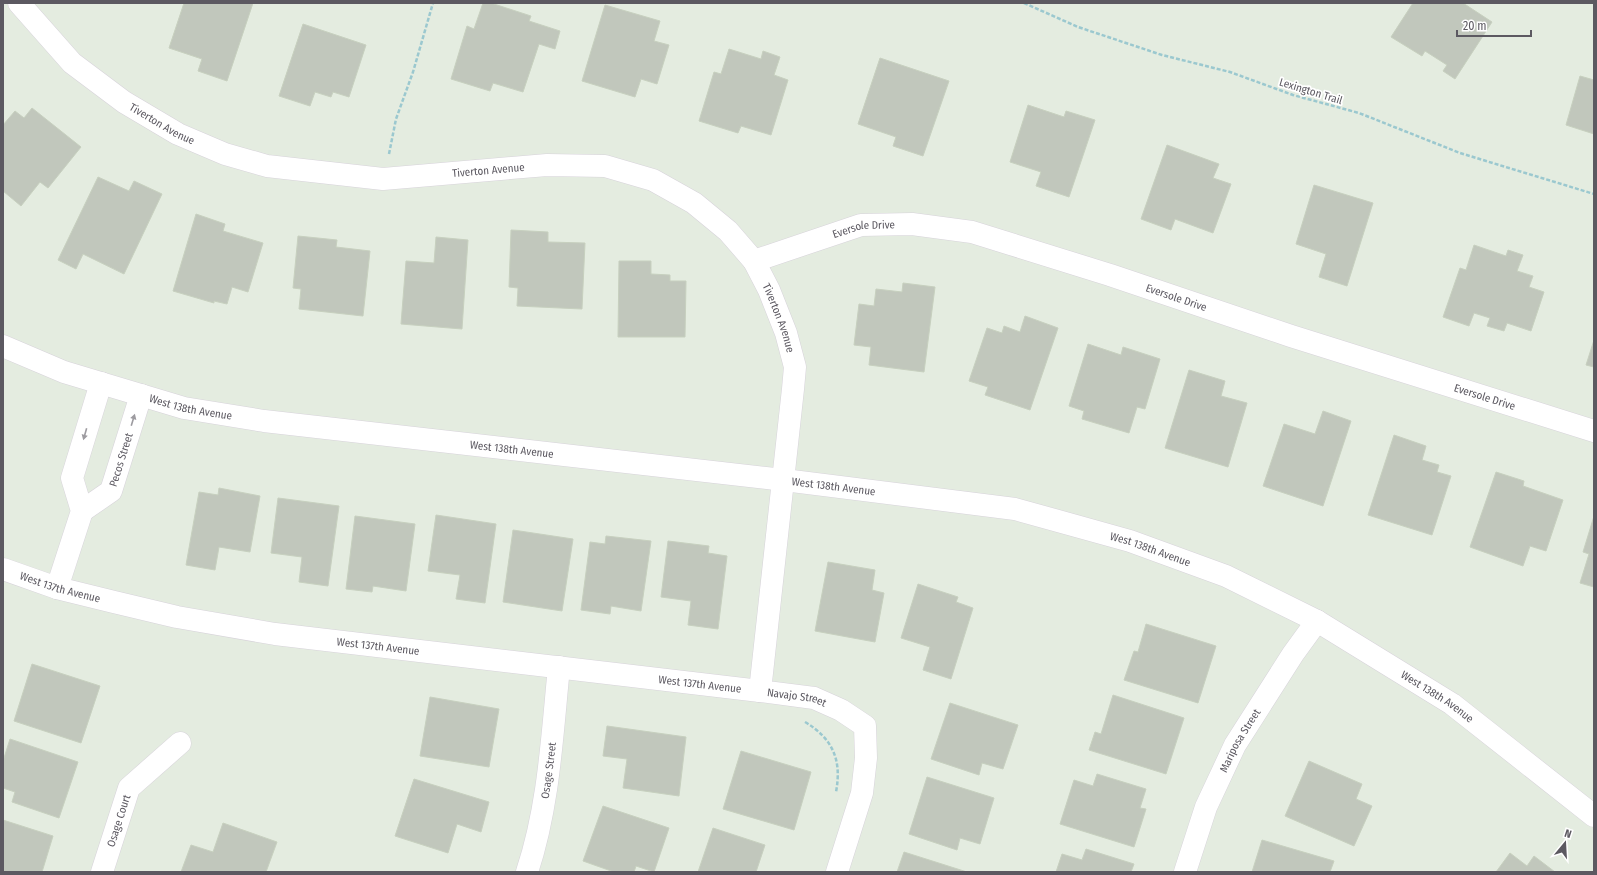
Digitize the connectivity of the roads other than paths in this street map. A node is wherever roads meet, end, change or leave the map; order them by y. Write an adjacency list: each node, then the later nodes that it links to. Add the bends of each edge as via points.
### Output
1 (19, 3): 2 (street, Tiverton Avenue, via 72,62 124,102 178,134 225,154 267,166 383,179 547,165 605,166 653,180 694,203 728,231)
2 (754, 261): 6 (street, Eversole Drive, via 861,225 912,224 972,232); 7 (street, Tiverton Avenue, via 786,333 795,367)
3 (3, 346): 4 (street, West 138th Avenue, via 64,372)
4 (101, 383): 5 (street, West 138th Avenue); 8 (street, one-way to 8, via 72,478)
5 (141, 395): 7 (street, West 138th Avenue, via 184,408 264,421); 8 (street, Pecos Street, one-way to 5, via 111,491)
6 (1594, 431)
7 (784, 480): 11 (street, West 138th Avenue, via 1015,509 1130,541 1226,576); 13 (street, Navajo Street)
8 (82, 511): 10 (street)
9 (3, 569): 10 (street, West 137th Avenue)
10 (57, 588): 12 (street, West 137th Avenue, via 177,617 275,634)
11 (1317, 621): 15 (street, West 138th Avenue, via 1452,704); 19 (street, Mariposa Street, via 1235,745 1206,807)
12 (559, 667): 13 (street, West 137th Avenue); 17 (street, Osage Street, via 544,804)
13 (760, 691): 18 (street, Navajo Street, via 814,698 841,710 865,726 866,758 862,793)
14 (180, 743): 16 (street, Osage Court, via 129,788)
15 (1594, 816)
16 (102, 872)
17 (527, 872)
18 (837, 872)
19 (1185, 872)

